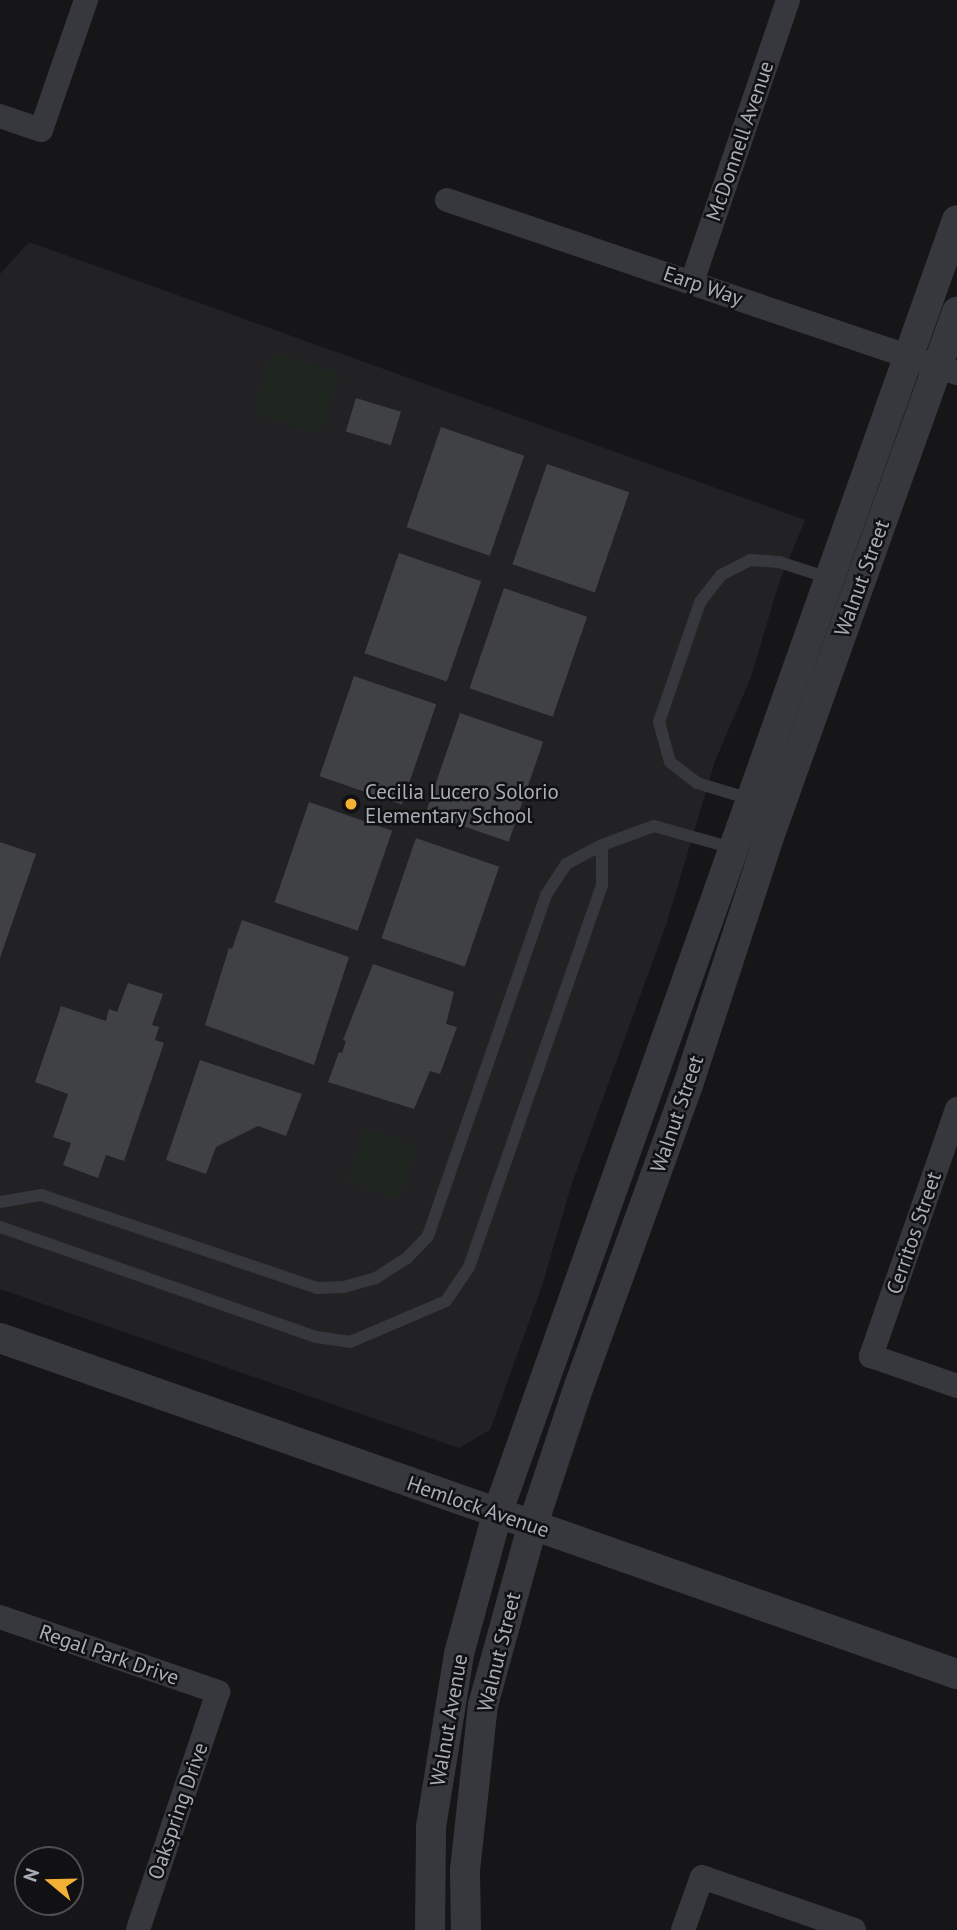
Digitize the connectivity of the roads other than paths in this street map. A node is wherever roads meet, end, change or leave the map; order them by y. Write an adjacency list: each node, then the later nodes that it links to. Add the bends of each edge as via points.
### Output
1 (86, 0): 3 (street, via 41,130)
2 (788, 0): 6 (street, McDonnell Avenue)
3 (0, 116)
4 (447, 200): 6 (street, Earp Way)
5 (957, 219): 8 (street, Walnut Street)
6 (692, 282): 8 (street, Earp Way)
7 (957, 312): 9 (street, Walnut Street)
8 (909, 356): 9 (street, Earp Way); 10 (street, Walnut Street)
9 (947, 369): 12 (street, Walnut Street)
10 (832, 579): 11 (street, Walnut Street); 11 (lane, via 779,562 750,560 720,575 700,602 659,722 670,762 697,783)
11 (753, 800): 12 (street, Walnut Street)
12 (749, 838): 13 (lane, via 654,826); 19 (street, Walnut Street); 20 (street, Walnut Street, via 688,1085)
13 (602, 845): 15 (lane, via 566,864 546,895 428,1236 407,1258 376,1278 344,1287 317,1288 41,1195); 16 (lane, via 602,886 469,1267 446,1301 351,1342 316,1338)
14 (957, 1110): 18 (street, Cerritos Street, via 871,1356)
15 (0, 1202)
16 (0, 1227)
17 (0, 1338): 19 (street, Hemlock Avenue)
18 (957, 1387)
19 (497, 1514): 20 (street, Hemlock Avenue); 25 (street, Walnut Avenue, via 459,1654 431,1827)
20 (533, 1527): 22 (street, Hemlock Avenue); 26 (street, Walnut Street, via 484,1705 465,1870)
21 (0, 1617): 23 (street, Regal Park Drive)
22 (957, 1674)
23 (218, 1692): 24 (street, Oakspring Drive)
24 (138, 1930)
25 (430, 1930)
26 (466, 1930)
27 (683, 1930): 28 (street, via 702,1877)
28 (854, 1930)

